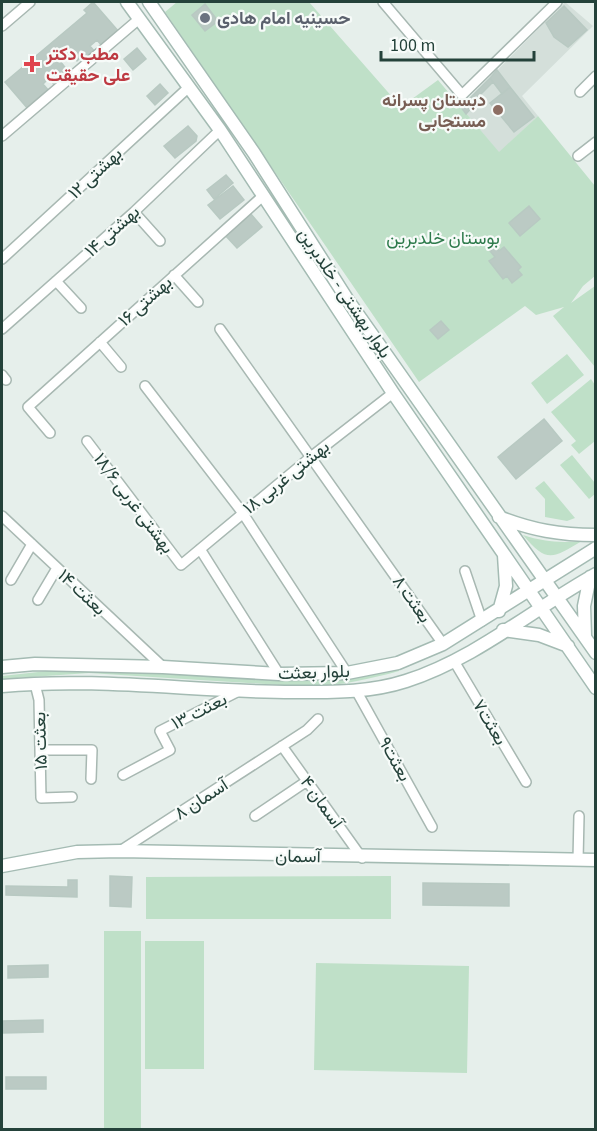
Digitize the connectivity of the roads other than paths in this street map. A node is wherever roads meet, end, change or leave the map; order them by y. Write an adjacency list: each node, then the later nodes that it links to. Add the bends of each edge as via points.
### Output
1 (30, 2): 7 (street)
2 (127, 2): 6 (main road, بلوار بهشتی - خلدبرین)
3 (149, 2): 8 (main road, بلوار بهشتی - خلدبرین)
4 (383, 2): 5 (street, via 462,95)
5 (557, 2)
6 (139, 20): 9 (main road, بلوار بهشتی - خلدبرین); 14 (street)
7 (2, 27)
8 (182, 48): 9 (main road); 34 (main road, بلوار بهشتی - خلدبرین, via 347,300)
9 (169, 59): 11 (main road, بلوار بهشتی - خلدبرین)
10 (596, 76): 12 (street)
11 (189, 87): 13 (main road, بلوار بهشتی - خلدبرین); 20 (street, ۱۲ بهشتی)
12 (580, 92)
13 (220, 130): 17 (main road, بلوار بهشتی - خلدبرین); 18 (street, ۱۴ بهشتی)
14 (2, 136)
15 (596, 142): 16 (street)
16 (578, 156)
17 (264, 195): 21 (street, ۱۶ بهشتی); 30 (main road, بلوار بهشتی - خلدبرین)
18 (134, 212): 19 (street); 22 (street, ۱۴ بهشتی)
19 (160, 241)
20 (2, 259)
21 (174, 275): 23 (street); 27 (street, ۱۶ بهشتی)
22 (56, 281): 24 (street); 25 (street, ۱۴ بهشتی)
23 (198, 302)
24 (81, 308)
25 (2, 329)
26 (220, 329): 33 (street, ۸ بعثت)
27 (100, 342): 28 (street); 31 (street, ۱۶ بهشتی, via 28,407)
28 (121, 367)
29 (145, 386): 36 (street)
30 (393, 393): 33 (street, بهشتی غربی ۱۸); 35 (main road, بلوار بهشتی - خلدبرین)
31 (50, 433)
32 (87, 441): 44 (street, بهشتی غربی ۱۸/۶)
33 (312, 456): 36 (street, بهشتی غربی ۱۸); 58 (street, ۸ بعثت)
34 (478, 489): 35 (main road); 37 (main road, بلوار بهشتی - خلدبرین)
35 (465, 498): 43 (main road, بلوار بهشتی - خلدبرین)
36 (242, 512): 42 (street, بهشتی غربی ۱۸); 66 (street)
37 (498, 517): 39 (main road, via 559,535); 49 (main road, بلوار بهشتی - خلدبرین)
38 (3, 522): 40 (street, بعثت ۱۴)
39 (596, 535)
40 (32, 544): 45 (street, بعثت ۱۴); 48 (street)
41 (596, 548): 49 (main road, بلوار بعثت)
42 (200, 549): 44 (street, بهشتی غربی ۱۸); 67 (street)
43 (504, 554): 50 (main road, بلوار بهشتی - خلدبرین); 54 (main road, via 506,586)
44 (181, 564)
45 (57, 568): 52 (street); 65 (street, بعثت ۱۴)
46 (465, 571): 55 (street)
47 (593, 575): 51 (main road, بلوار بعثت); 57 (main road, via 584,606)
48 (11, 580)
49 (544, 582): 50 (main road, بلوار بعثت); 51 (main road, بلوار بهشتی - خلدبرین)
50 (528, 592): 53 (main road, بلوار بهشتی - خلدبرین); 54 (main road, بلوار بعثت)
51 (558, 598): 53 (main road, بلوار بعثت); 57 (main road, بلوار بهشتی - خلدبرین)
52 (38, 600)
53 (540, 609): 56 (main road, بلوار بعثت); 59 (main road, بلوار بهشتی - خلدبرین)
54 (499, 610): 55 (main road, بلوار بعثت)
55 (482, 621): 58 (main road, بلوار بعثت)
56 (503, 630): 59 (main road, via 539,635); 62 (main road, بلوار بعثت)
57 (585, 638): 60 (main road, بلوار بهشتی - خلدبرین)
58 (443, 644): 61 (main road, بلوار بعثت)
59 (569, 646): 71 (main road, بلوار بهشتی - خلدبرین)
60 (596, 653)
61 (402, 661): 66 (main road, بلوار بعثت); 68 (main road)
62 (454, 661): 68 (main road, بلوار بعثت); 80 (street, بعثت۷)
63 (35, 664): 64 (main road, بلوار بعثت); 65 (main road, بلوار بعثت); 69 (main road)
64 (2, 666)
65 (163, 667): 67 (main road, بلوار بعثت)
66 (347, 673): 67 (main road, بلوار بعثت)
67 (279, 674)
68 (408, 680): 73 (main road, بلوار بعثت)
69 (35, 684): 70 (main road, بلوار بعثت); 72 (main road, بلوار بعثت); 76 (street, بعثت ۱۵)
70 (2, 686)
71 (596, 688)
72 (239, 691): 73 (main road, بلوار بعثت); 77 (street, ۱۳ بعثت, via 160,731 170,750)
73 (357, 692): 84 (street, بعثت۹)
74 (318, 719): 75 (street, ۸ آسمان)
75 (282, 746): 79 (street, ۴ آسمان); 85 (street, ۸ آسمان)
76 (40, 750): 78 (street, via 92,750); 81 (street, بعثت ۱۵, via 41,798)
77 (123, 775)
78 (91, 779)
79 (307, 781): 82 (street); 86 (street, ۴ آسمان)
80 (526, 782)
81 (72, 797)
82 (255, 816)
83 (579, 816): 87 (street)
84 (432, 827)
85 (120, 851): 86 (main road, آسمان); 89 (main road, آسمان, via 77,852)
86 (362, 858): 87 (main road, آسمان)
87 (578, 860): 88 (main road, آسمان)
88 (596, 860)
89 (2, 866)

